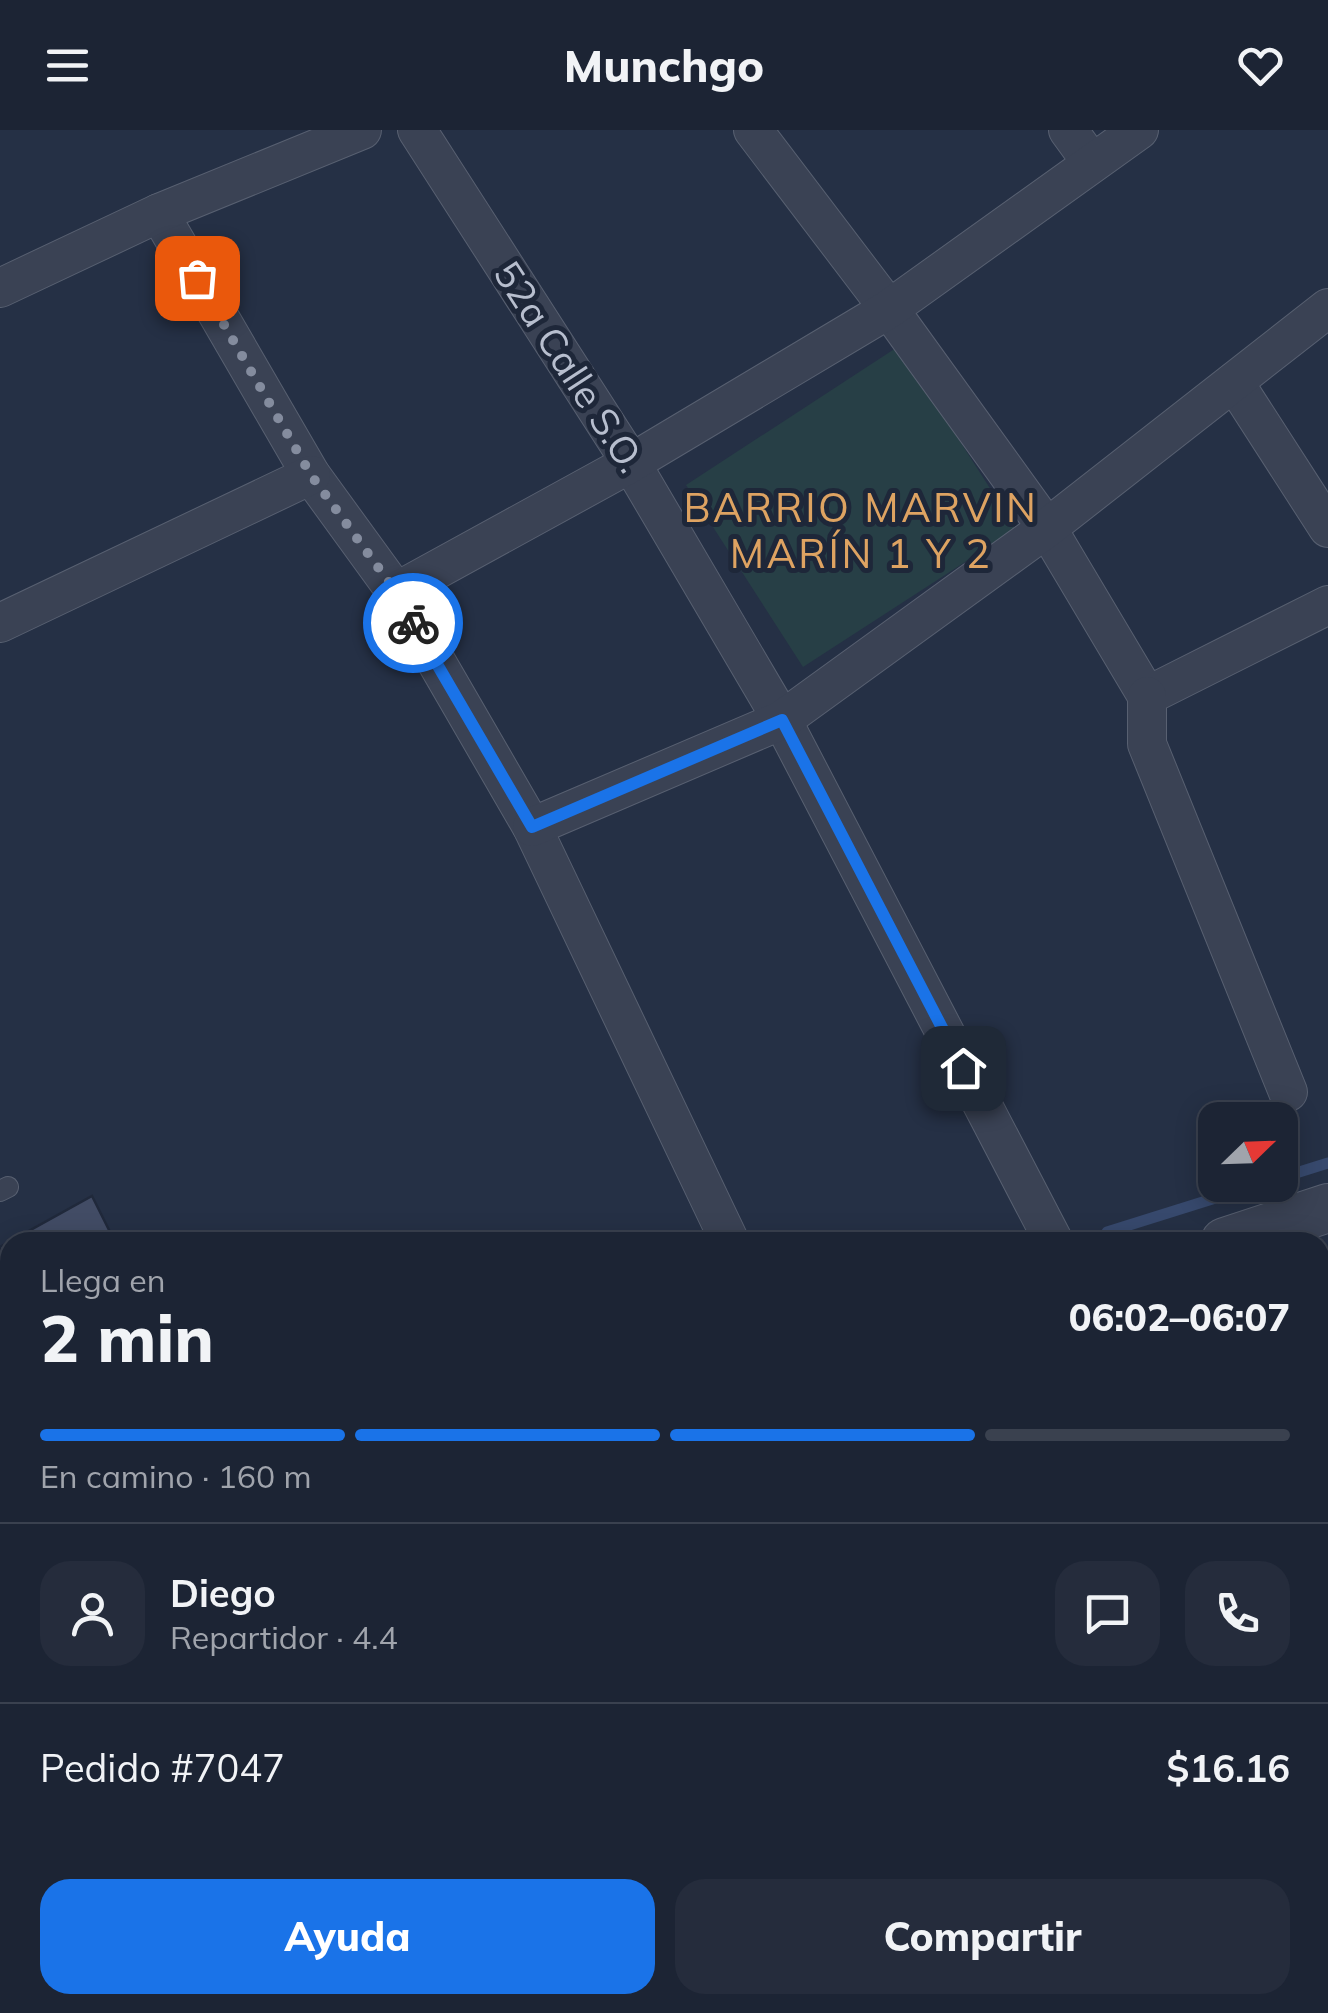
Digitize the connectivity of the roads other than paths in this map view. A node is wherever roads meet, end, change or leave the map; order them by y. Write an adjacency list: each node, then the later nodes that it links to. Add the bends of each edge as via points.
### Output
1 (362, 130): 7 (street)
2 (417, 130): 12 (street, 52a Calle S.O.)
3 (752, 130): 10 (street)
4 (1068, 130): 6 (street)
5 (1138, 130): 6 (street)
6 (1092, 163): 10 (street)
7 (159, 213): 8 (street); 13 (street)
8 (0, 288)
9 (1328, 308): 11 (street)
10 (889, 309): 12 (street); 14 (street)
11 (1234, 382): 14 (street); 15 (street)
12 (631, 463): 16 (street); 20 (street, 52a Calle S.O.)
13 (311, 475): 16 (street); 18 (street)
14 (1048, 528): 19 (street); 20 (street)
15 (1328, 528)
16 (396, 592): 21 (street)
17 (1328, 604): 19 (street)
18 (0, 623)
19 (1146, 696): 22 (street, via 1147,744)
20 (782, 720): 21 (street); 25 (street, 52a Calle S.O.)
21 (532, 827): 24 (street)
22 (1288, 1092)
23 (1328, 1208): 26 (street)
24 (725, 1232)
25 (1049, 1232)
26 (1255, 1232)

